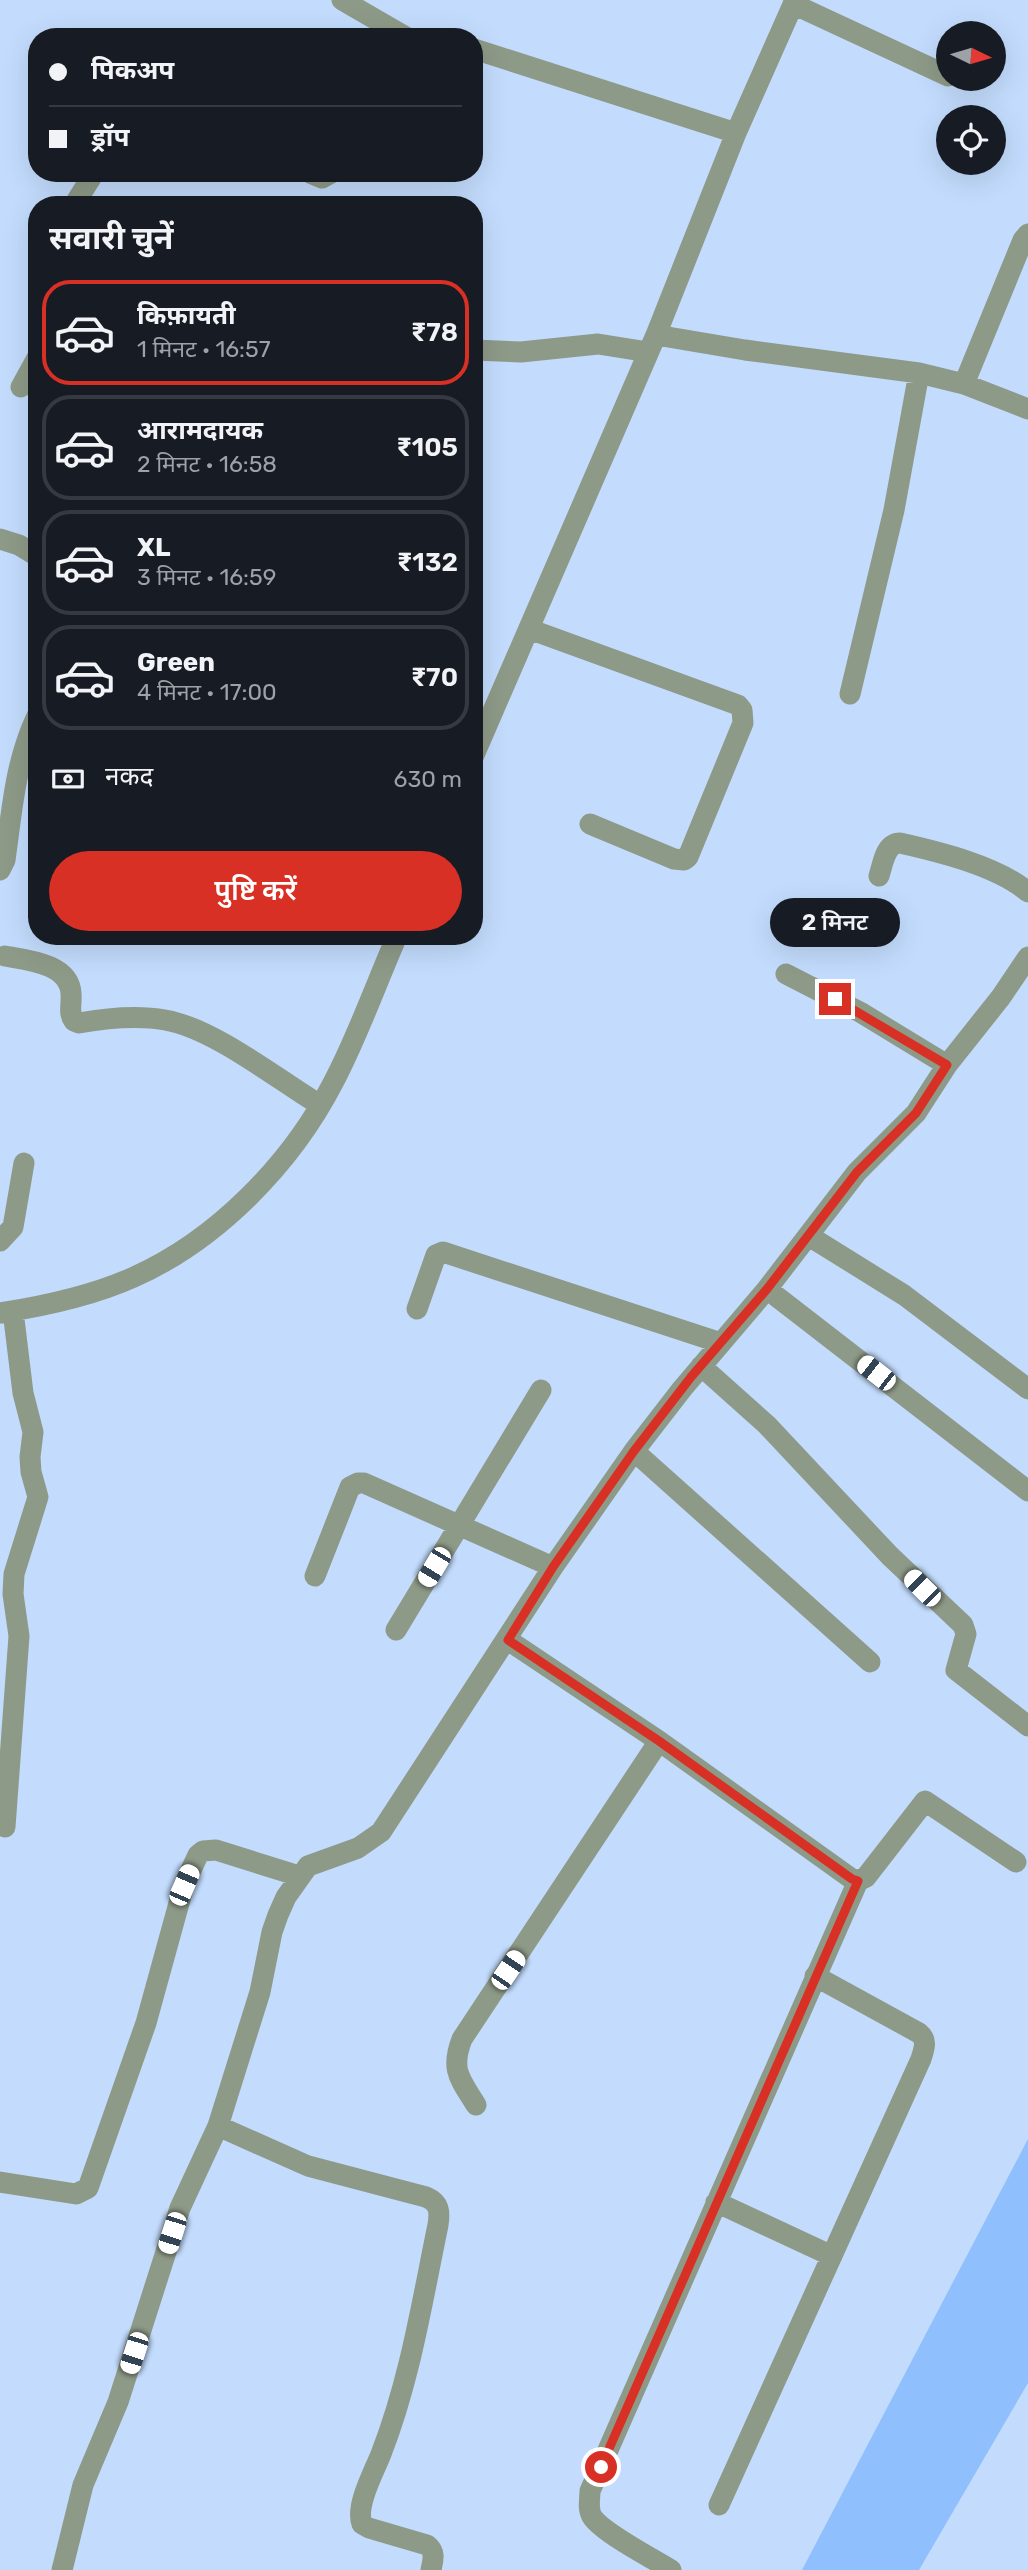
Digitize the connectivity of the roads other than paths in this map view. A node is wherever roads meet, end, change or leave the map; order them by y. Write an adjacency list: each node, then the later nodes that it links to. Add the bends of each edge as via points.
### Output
1 (342, 0): 3 (street)
2 (794, 2): 5 (street); 6 (street)
3 (385, 28)
4 (483, 52): 6 (street)
5 (936, 70)
6 (736, 133): 8 (street)
7 (1028, 234): 12 (street)
8 (652, 343): 9 (street); 10 (street); 17 (street)
9 (483, 351)
10 (919, 373): 12 (street); 18 (street, via 894,509)
11 (28, 374): 13 (street)
12 (964, 384): 14 (street)
13 (21, 387)
14 (1028, 409)
15 (0, 539): 16 (street)
16 (28, 550)
17 (529, 629): 19 (street); 21 (street, via 742,710 743,723 692,852 684,860)
18 (850, 694)
19 (483, 730)
20 (28, 738): 22 (street, via 16,774)
21 (590, 824)
22 (0, 870)
23 (879, 876): 24 (street, via 889,847 900,843 976,865)
24 (1028, 892)
25 (393, 945): 30 (street, via 334,1083)
26 (5, 956): 30 (street, via 37,962 60,973 70,985 74,1021 146,1017 184,1025)
27 (1028, 957): 29 (street)
28 (786, 974): 29 (street)
29 (947, 1065): 32 (street, via 916,1113 857,1172)
30 (320, 1105): 36 (street, via 302,1135 260,1184 188,1247 133,1278 53,1304)
31 (24, 1163): 33 (street, via 13,1227)
32 (809, 1236): 34 (street); 39 (street, via 904,1295)
33 (0, 1241)
34 (767, 1289): 37 (street); 42 (street)
35 (417, 1309): 37 (street, via 436,1255 443,1252)
36 (7, 1312): 51 (street, via 33,1432 31,1472 38,1497 15,1574 19,1636)
37 (721, 1343): 38 (street)
38 (701, 1366): 41 (street); 49 (street, via 767,1425 906,1572 963,1625 966,1634 956,1670)
39 (1028, 1389)
40 (541, 1390): 43 (street)
41 (634, 1451): 44 (street); 48 (street)
42 (1028, 1491)
43 (460, 1525): 44 (street); 45 (street, via 363,1483 353,1485); 46 (street)
44 (553, 1567): 47 (street)
45 (315, 1577)
46 (396, 1630)
47 (508, 1640): 50 (street); 53 (street, via 381,1832 358,1848 308,1867)
48 (870, 1662)
49 (1028, 1726)
50 (659, 1741): 54 (street); 56 (street, via 462,2039 456,2054 457,2071)
51 (5, 1827)
52 (1016, 1863): 54 (street, via 925,1801 866,1877)
53 (299, 1876): 57 (street, via 272,1932 260,1992); 58 (street, via 216,1850 198,1855 184,1885 146,2023 88,2188 76,2194)
54 (858, 1881): 55 (street)
55 (815, 1976): 59 (street); 60 (street, via 919,2033 925,2044)
56 (477, 2105)
57 (218, 2126): 62 (street, via 180,2208 118,2402 83,2485); 63 (street, via 308,2166 426,2197 437,2204 438,2225 408,2373 360,2510 362,2524 369,2528 432,2548)
58 (0, 2182)
59 (716, 2202): 60 (street); 64 (street, via 590,2491 589,2508 603,2528)
60 (832, 2256): 61 (street)
61 (719, 2505)
62 (62, 2570)
63 (431, 2570)
64 (671, 2570)

